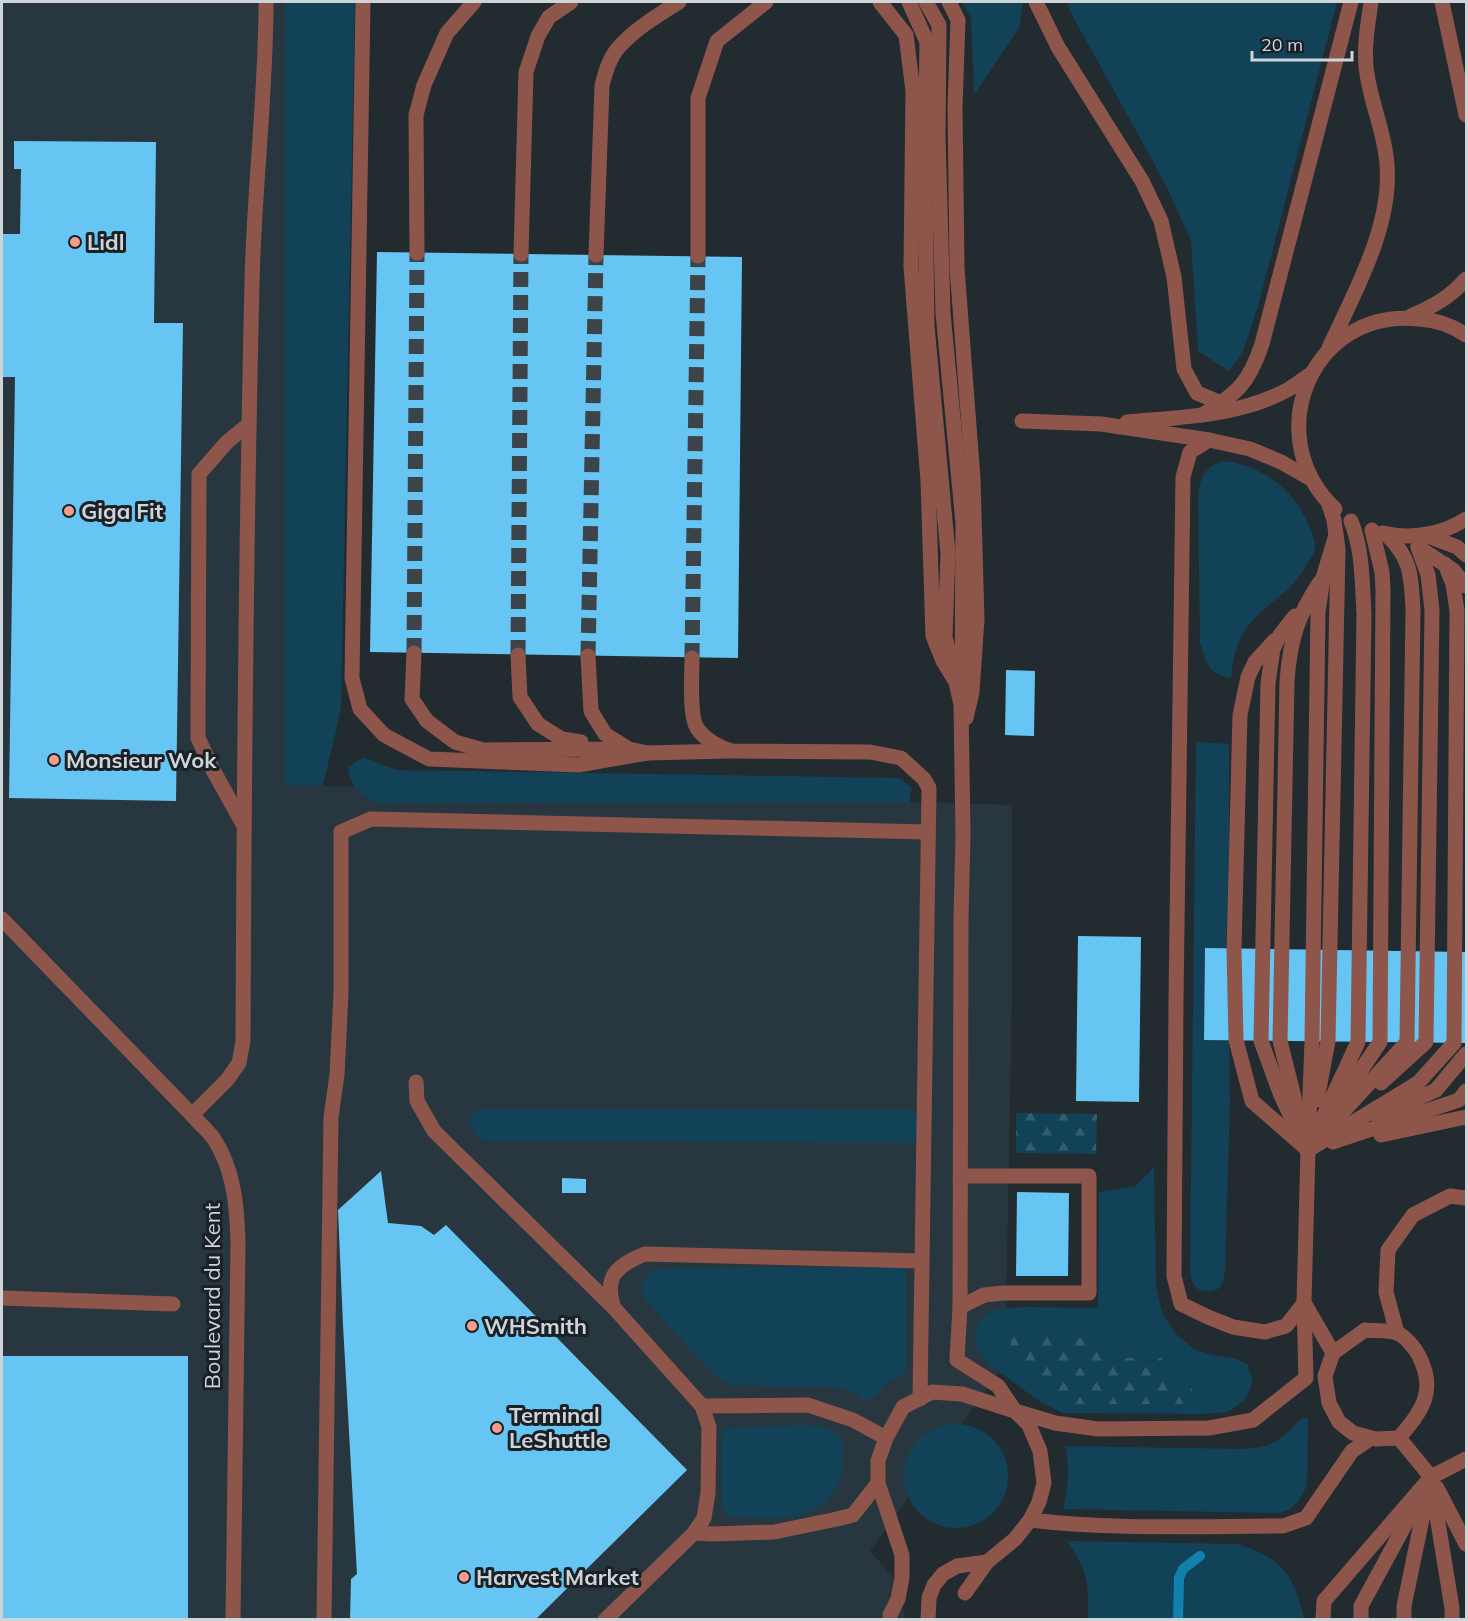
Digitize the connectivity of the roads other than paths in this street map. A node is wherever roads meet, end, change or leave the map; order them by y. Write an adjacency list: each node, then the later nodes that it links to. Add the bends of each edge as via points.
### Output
1 (266, 2): 27 (street, via 253,244)
2 (363, 2): 53 (street, via 352,678 360,709 384,735 429,759 578,765)
3 (474, 2): 16 (street, via 447,33 424,85 416,115)
4 (571, 2): 17 (street, via 549,17 526,72)
5 (679, 2): 18 (street, via 646,23 618,48 607,68 602,86)
6 (766, 2): 19 (street, via 717,41 698,98)
7 (879, 2): 48 (street, via 906,35 913,91 911,267 928,481 933,636)
8 (909, 2): 48 (street, via 927,42 927,326 948,553 945,637)
9 (926, 2): 49 (street, via 939,25 943,313 963,523)
10 (949, 2): 50 (street, via 958,20 957,268 973,479 977,619 972,692)
11 (1036, 2): 25 (street, via 1058,47 1142,181 1161,221 1174,277 1184,369 1197,393)
12 (1351, 2): 25 (street, via 1255,366)
13 (1371, 2): 23 (street, via 1366,66 1388,166 1384,210 1373,250)
14 (1442, 2): 15 (street)
15 (1467, 115)
16 (417, 253)
17 (521, 254)
18 (596, 255)
19 (698, 256)
20 (1467, 279): 21 (street, via 1432,308)
21 (1408, 318): 22 (street, via 1445,324); 23 (street, via 1390,319 1355,331)
22 (1467, 335)
23 (1326, 354): 24 (street)
24 (1312, 373): 26 (street, via 1290,389 1259,402); 31 (street, via 1301,402 1298,426 1300,449)
25 (1221, 403): 26 (street)
26 (1202, 415): 29 (street)
27 (249, 418): 54 (street); 54 (street, via 199,474 198,738)
28 (1022, 421): 29 (street)
29 (1101, 424): 30 (street)
30 (1209, 440): 31 (street, via 1250,449); 68 (street, via 1190,452 1183,477 1174,1276 1181,1304 1233,1327 1265,1332 1286,1326)
31 (1311, 479): 32 (street)
32 (1328, 502): 34 (street); 36 (street)
33 (1467, 519): 37 (street)
34 (1351, 521): 35 (street); 62 (street, via 1360,548 1364,614 1358,1041)
35 (1386, 534): 37 (street); 62 (street, via 1382,572 1380,1042); 62 (street, via 1407,563 1413,610 1407,1042)
36 (1336, 535): 40 (street); 62 (street, via 1329,1041)
37 (1421, 541): 38 (street, via 1456,547); 39 (street); 62 (street, via 1432,610 1426,1042)
38 (1467, 555)
39 (1445, 564): 41 (street); 62 (street, via 1457,611 1454,1043 1418,1083)
40 (1323, 578): 42 (street); 62 (street, via 1318,612)
41 (1467, 585)
42 (1307, 601): 43 (street); 62 (street, via 1292,639 1287,681 1280,1041)
43 (1280, 635): 62 (street, via 1268,683 1260,1041); 62 (street, via 1255,662 1240,715 1234,949 1236,1040 1252,1101)
44 (414, 653): 51 (street, via 412,699 427,721 455,742 483,750)
45 (518, 655): 51 (street, via 520,698 538,724 562,739)
46 (588, 656): 51 (street, via 591,711 605,734)
47 (692, 658): 52 (street, via 696,728 720,748)
48 (956, 682): 49 (street)
49 (962, 705): 50 (street)
50 (962, 738): 63 (street)
51 (629, 749): 53 (street)
52 (732, 751): 53 (street); 55 (street, via 870,752 901,758 929,788)
53 (647, 753)
54 (244, 827): 60 (street, via 243,1041 239,1063)
55 (928, 832): 65 (street); 89 (street, via 371,819 341,832 340,993 337,1076 331,1117)
56 (2, 919): 60 (street, Boulevard du Kent)
57 (1467, 1054): 62 (street, via 1436,1090)
58 (416, 1082): 70 (street, via 417,1101 434,1131)
59 (1467, 1090): 62 (street, via 1459,1100)
60 (192, 1115): 88 (street, Boulevard du Kent, via 224,1157 237,1211)
61 (1467, 1117): 62 (street)
62 (1308, 1150): 68 (street)
63 (960, 1176): 69 (street); 69 (street, via 1089,1176 1089,1293 984,1295)
64 (1467, 1198): 71 (street, via 1450,1196 1413,1215 1388,1250 1386,1292)
65 (922, 1261): 70 (street, via 645,1254 614,1273 609,1286); 73 (street)
66 (2, 1298): 67 (street)
67 (173, 1304)
68 (1304, 1304): 72 (street); 75 (street, via 1305,1378 1253,1420 1209,1428 1098,1429 1055,1423)
69 (960, 1307): 75 (street, via 957,1360 998,1386)
70 (614, 1308): 74 (street)
71 (1397, 1333): 72 (street, via 1365,1330); 78 (street, via 1415,1347 1425,1369 1428,1394 1418,1415)
72 (1333, 1353): 76 (street, via 1325,1376 1329,1403 1338,1422 1353,1433)
73 (920, 1399): 75 (street, via 932,1392 962,1394); 77 (street, via 903,1407)
74 (702, 1406): 77 (street, via 808,1406 853,1420); 83 (street, via 709,1427 708,1493 704,1518)
75 (1015, 1411): 82 (street, via 1029,1425 1040,1451 1044,1483)
76 (1371, 1437): 78 (street); 82 (street, via 1353,1451 1306,1518 1283,1526 1097,1525)
77 (886, 1438): 81 (street, via 878,1461)
78 (1399, 1438): 80 (street)
79 (1467, 1459): 80 (street)
80 (1431, 1477): 84 (street); 92 (street, via 1324,1601); 93 (street, via 1361,1606); 94 (street); 95 (street)
81 (878, 1483): 83 (street, via 853,1515 774,1532); 87 (street, via 900,1548 902,1578)
82 (1030, 1520): 85 (street, via 1015,1539)
83 (694, 1533): 90 (street)
84 (1467, 1544)
85 (987, 1562): 86 (street); 91 (street, via 957,1566 943,1574 929,1598)
86 (965, 1593)
87 (891, 1615)
88 (232, 1620)
89 (324, 1620)
90 (605, 1620)
91 (928, 1620)
92 (1323, 1620)
93 (1361, 1620)
94 (1404, 1620)
95 (1452, 1620)

